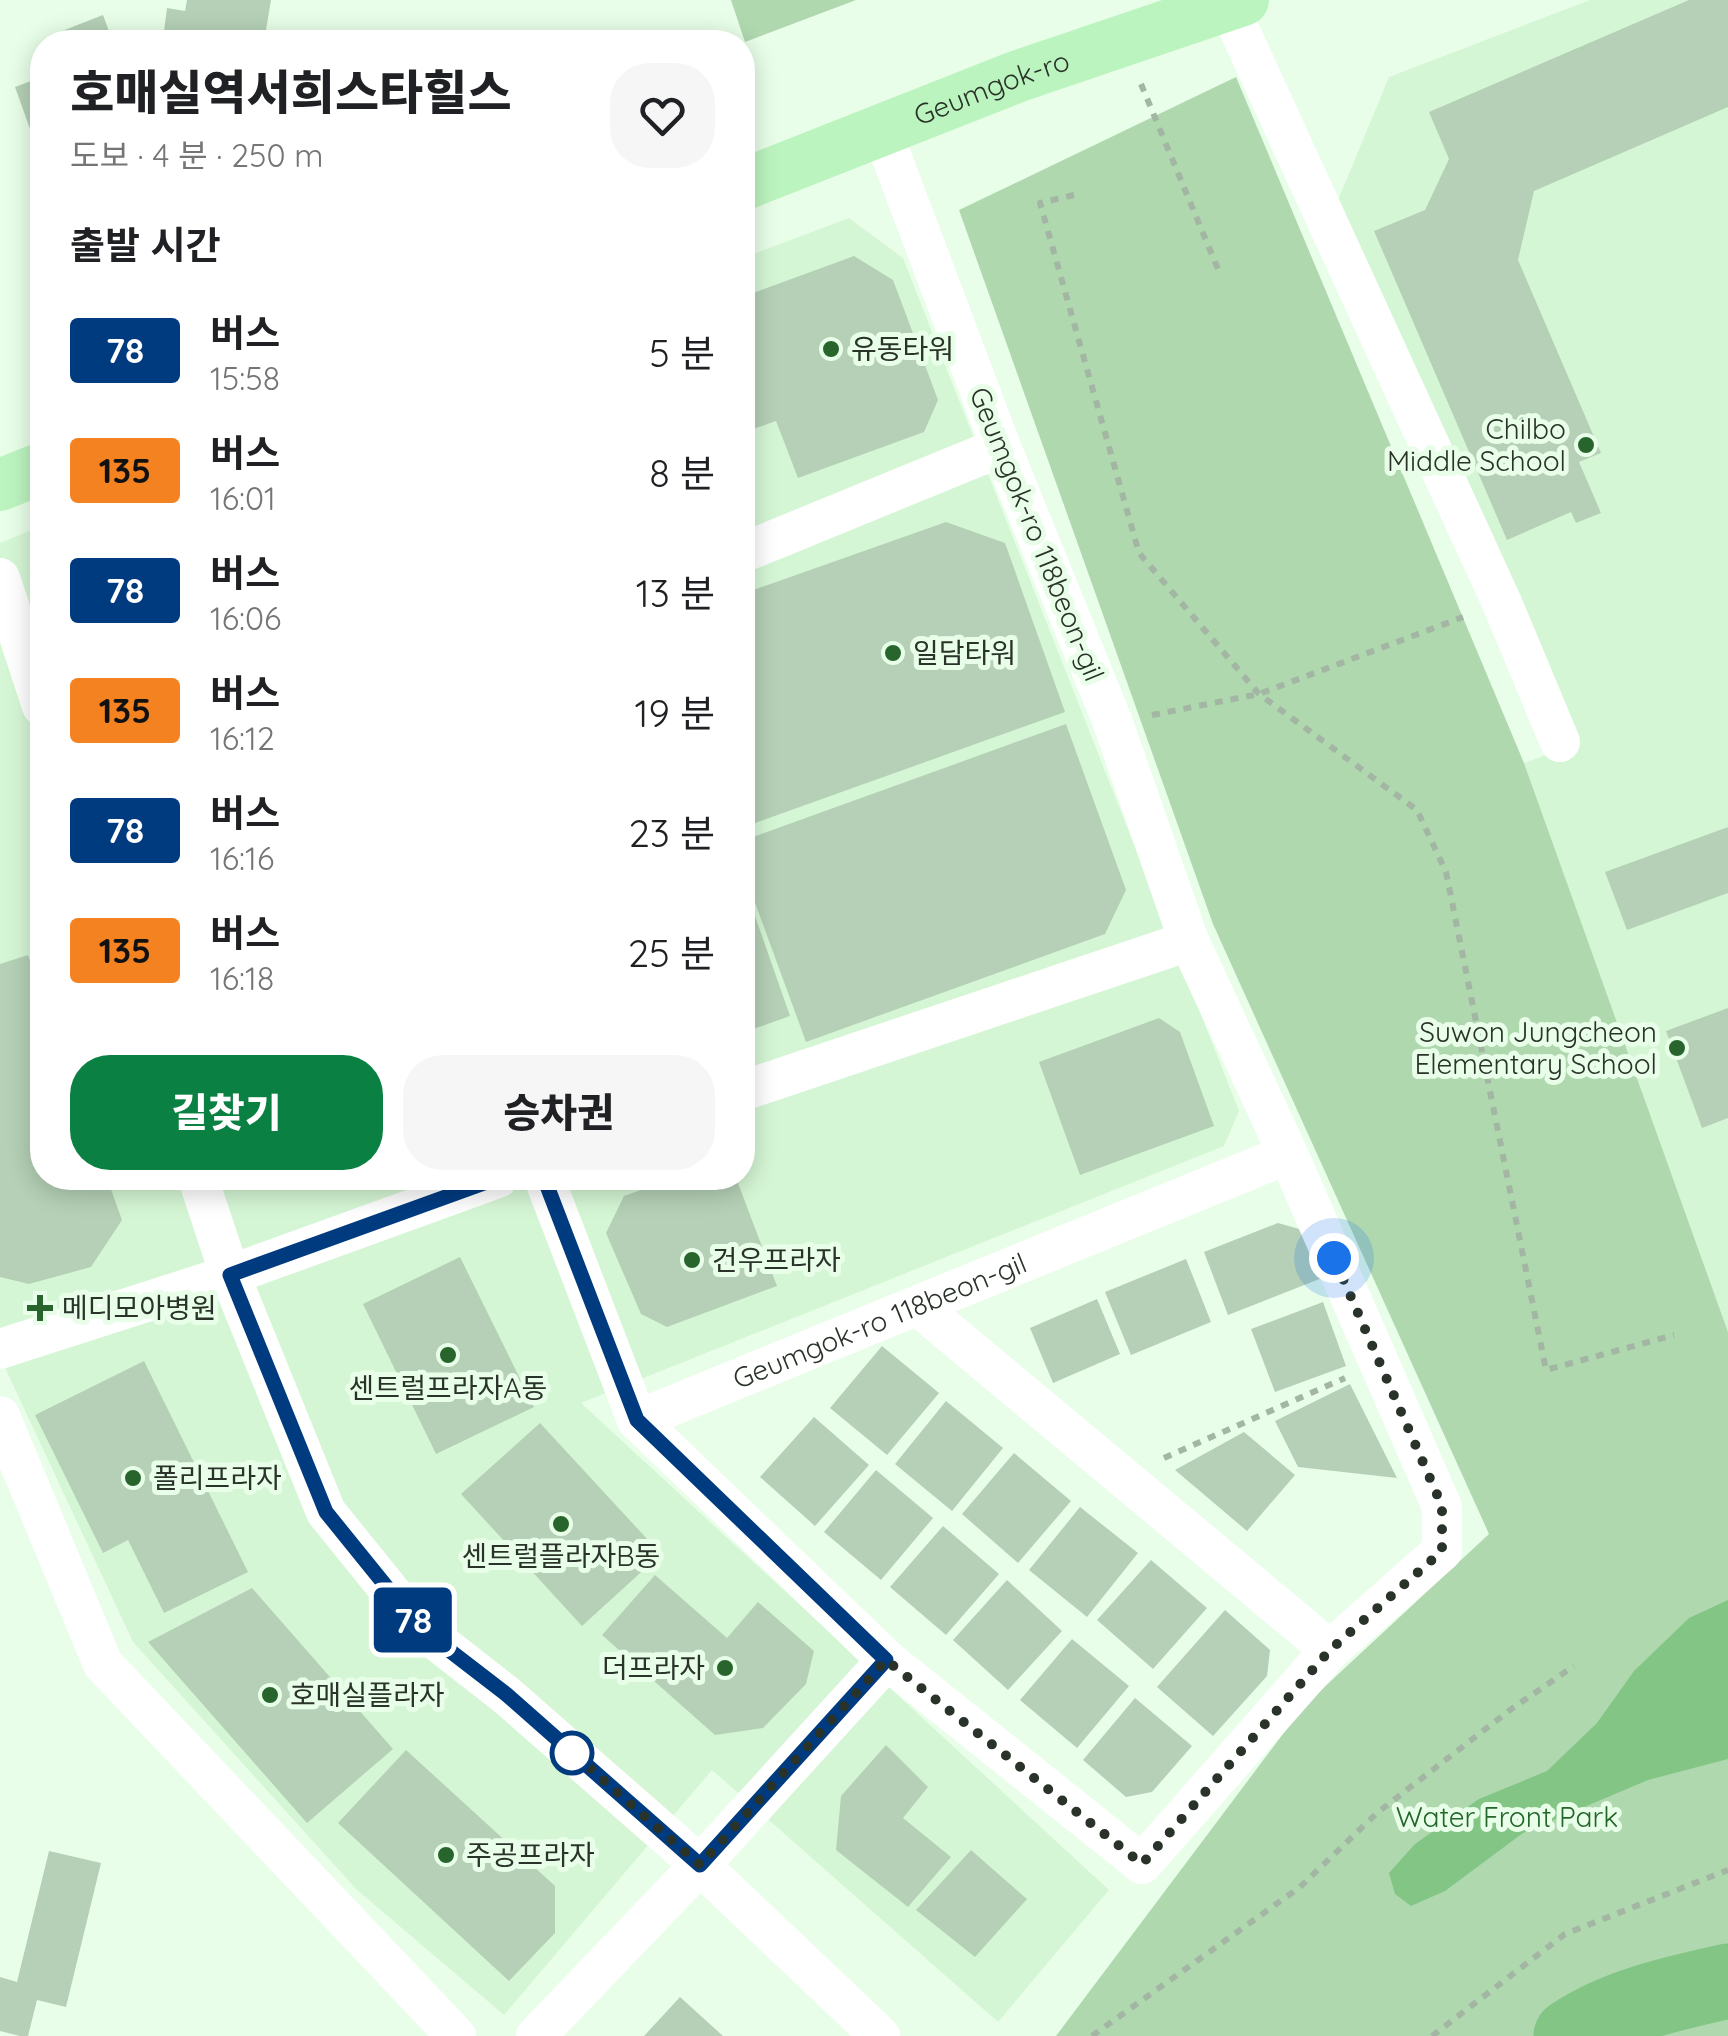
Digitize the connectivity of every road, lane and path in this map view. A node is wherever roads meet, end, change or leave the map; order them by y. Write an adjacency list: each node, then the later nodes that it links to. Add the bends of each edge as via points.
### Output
1 (1236, 3): 3 (main road, Geumgok-ro); 12 (street)
2 (1137, 73): 6 (path)
3 (881, 129): 4 (main road, Geumgok-ro); 7 (street, Geumgok-ro 118beon-gil)
4 (755, 180)
5 (1074, 195): 14 (path, via 1040,203 1139,553)
6 (1220, 274)
7 (1001, 447): 10 (street); 15 (street, Geumgok-ro 118beon-gil)
8 (30, 473): 9 (main road)
9 (0, 485)
10 (755, 548)
11 (0, 578): 13 (street)
12 (1502, 603): 14 (path); 16 (street)
13 (30, 669)
14 (1258, 694): 15 (path); 25 (path, via 1417,810 1446,872 1546,1370)
15 (1112, 723): 17 (street, Geumgok-ro 118beon-gil)
16 (1560, 742)
17 (1189, 941): 18 (street); 19 (street, Geumgok-ro 118beon-gil)
18 (755, 1087)
19 (1288, 1154): 24 (street, Geumgok-ro 118beon-gil); 27 (street, Geumgok-ro 118beon-gil)
20 (202, 1190): 23 (street)
21 (465, 1190): 23 (street)
22 (549, 1190): 29 (street)
23 (230, 1275): 26 (street); 34 (street, via 326,1512 419,1627 506,1694)
24 (919, 1307): 29 (street, Geumgok-ro 118beon-gil); 30 (street)
25 (1674, 1334)
26 (0, 1349)
27 (1380, 1362): 30 (path); 31 (street, Geumgok-ro 118beon-gil, via 1442,1506 1442,1551)
28 (0, 1416): 36 (street, via 102,1664)
29 (637, 1420): 32 (street)
30 (1122, 1476): 31 (street)
31 (1330, 1650): 32 (street, Geumgok-ro 118beon-gil, via 1142,1864)
32 (886, 1660): 34 (street)
33 (1574, 1666): 39 (path, via 1377,1814 1300,1887)
34 (700, 1865): 37 (street); 38 (street)
35 (1728, 1870): 40 (path, via 1565,1934)
36 (456, 2036)
37 (536, 2036)
38 (880, 2036)
39 (1092, 2036)
40 (1432, 2036)

